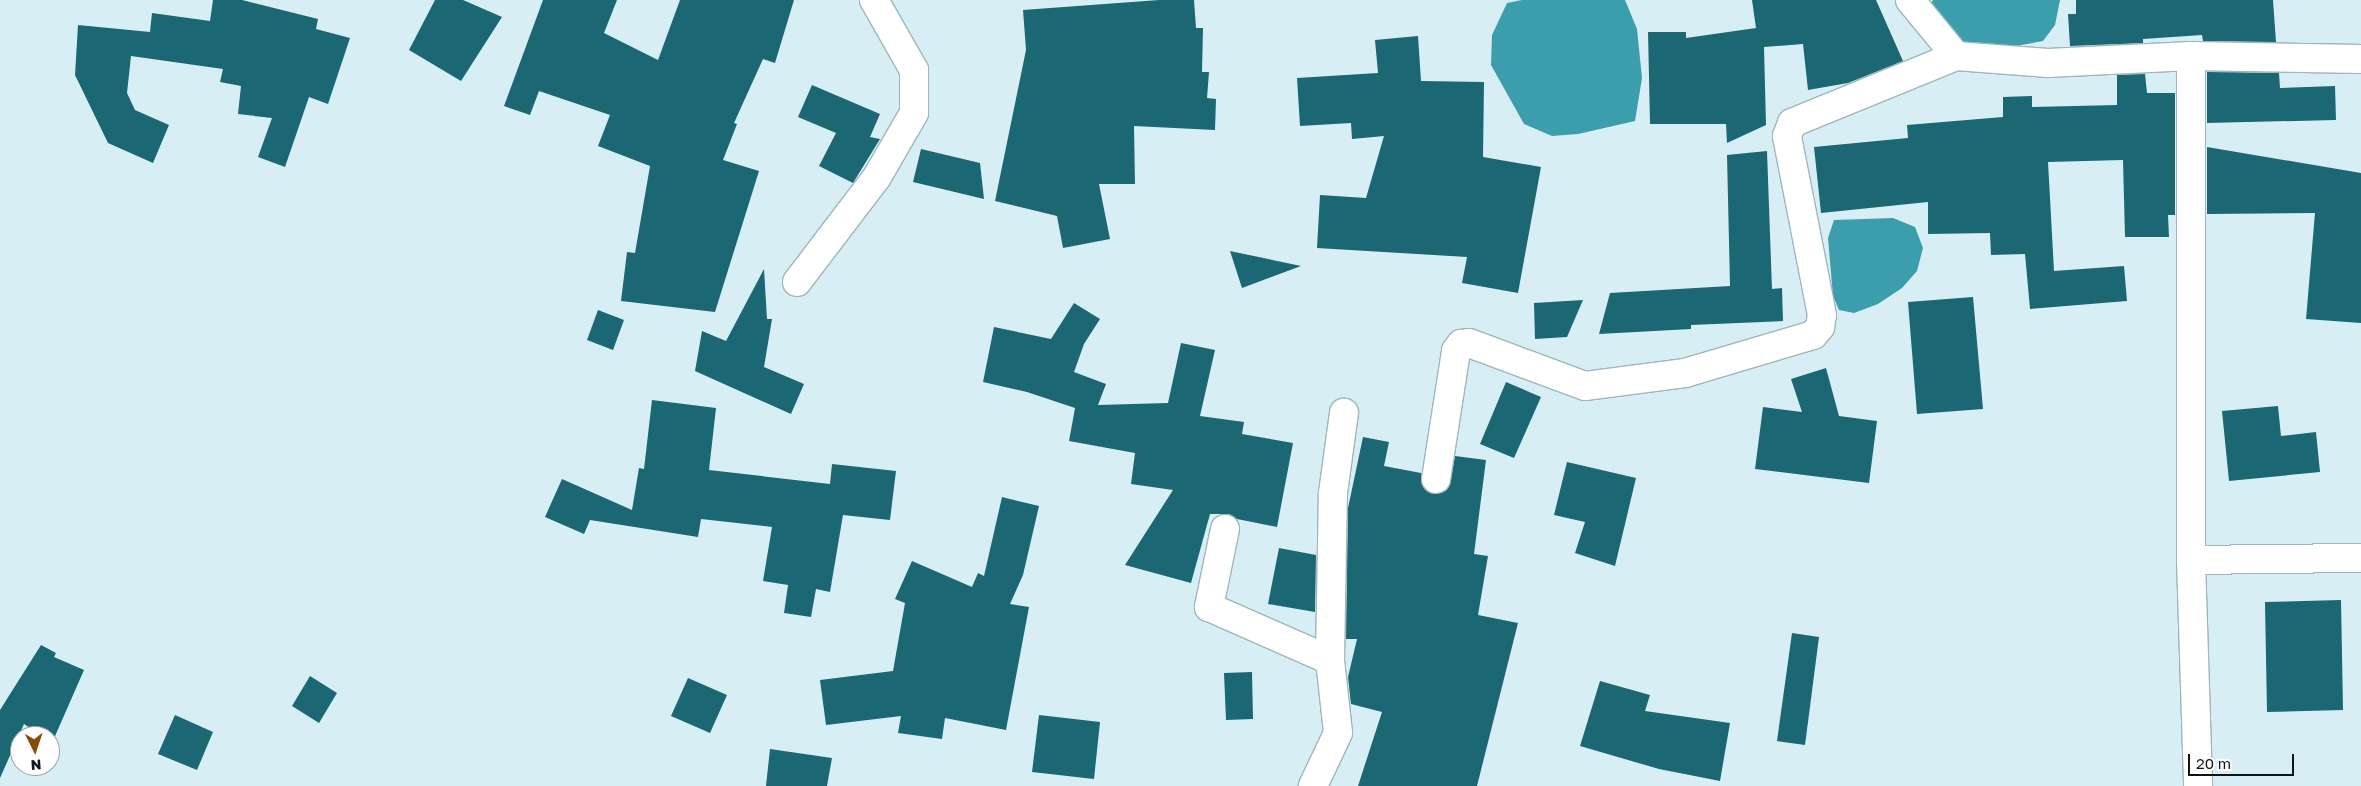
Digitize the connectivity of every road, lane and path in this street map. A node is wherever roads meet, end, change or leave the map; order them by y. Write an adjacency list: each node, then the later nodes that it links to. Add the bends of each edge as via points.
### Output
1 (874, 0): 6 (street, via 914,70 914,113 877,177)
2 (1910, 0): 3 (street)
3 (1956, 56): 4 (street, via 2048,63); 8 (street, via 1792,122 1787,136 1822,315 1820,327 1813,335 1685,373 1585,386 1469,343 1461,344 1456,351)
4 (2191, 56): 5 (street); 11 (street)
5 (2361, 59)
6 (797, 282)
7 (1344, 413): 12 (street, via 1333,493)
8 (1436, 479)
9 (1226, 529): 12 (street, via 1210,607)
10 (2361, 558): 11 (street)
11 (2191, 560): 14 (street)
12 (1330, 660): 13 (street, via 1338,733)
13 (1313, 786)
14 (2198, 786)

